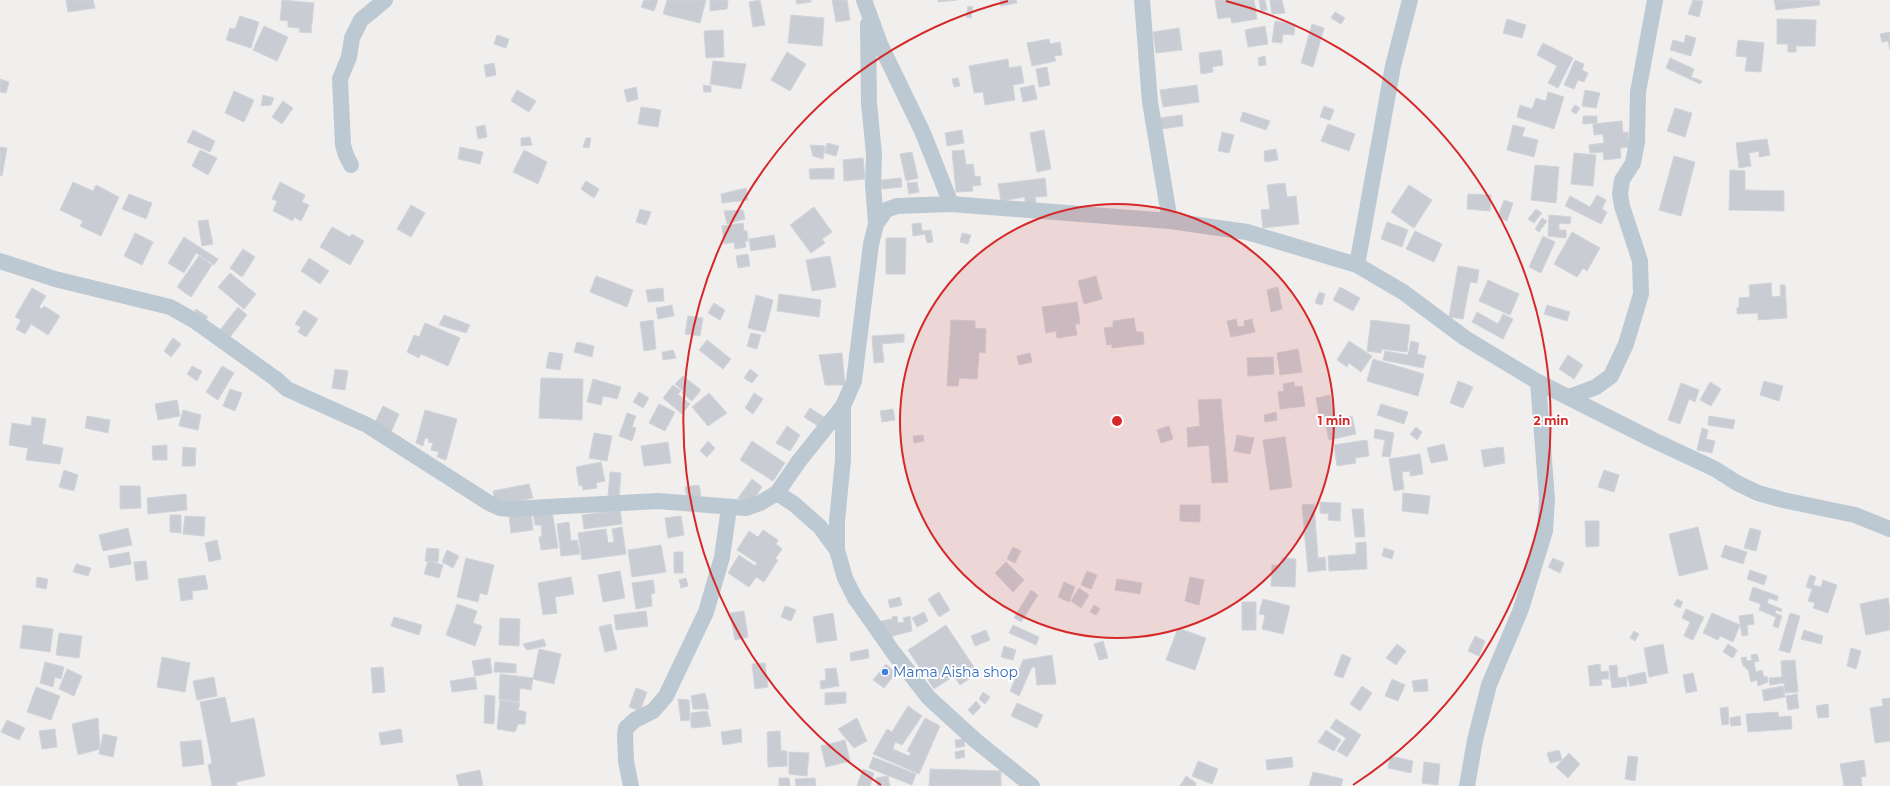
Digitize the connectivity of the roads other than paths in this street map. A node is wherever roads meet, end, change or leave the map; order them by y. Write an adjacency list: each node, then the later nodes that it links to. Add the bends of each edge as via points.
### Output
1 (385, 0): 6 (street, via 361,20 352,38 349,57 340,79 343,144)
2 (1142, 0): 8 (street, via 1150,102)
3 (1410, 0): 11 (street, via 1393,66)
4 (1655, 0): 13 (street, via 1638,92 1637,142 1633,163 1622,180 1620,194 1640,261 1641,294 1626,344 1611,376 1596,387)
5 (866, 5): 7 (street, via 880,44 923,133); 9 (street)
6 (351, 165)
7 (950, 204): 8 (street); 9 (street, via 897,206 886,210)
8 (1170, 221): 11 (street, via 1247,232)
9 (876, 224): 14 (street, via 871,244 854,380)
10 (0, 261): 16 (street, via 55,279 170,307 194,321 287,389 366,425 500,508 534,509 658,501 681,501)
11 (1357, 265): 12 (street, via 1403,292 1465,338)
12 (1538, 382): 13 (street); 21 (street, via 1547,499 1546,530 1522,609 1489,685 1474,740)
13 (1569, 396): 17 (street, via 1758,493 1855,515)
14 (843, 406): 15 (street, via 799,461); 18 (street, via 843,460)
15 (778, 493): 16 (street, via 746,508); 18 (street, via 816,523)
16 (729, 508): 19 (street, via 722,557 706,612 666,696 653,711 626,728 626,761)
17 (1890, 529)
18 (837, 550): 20 (street, via 845,578 855,598 928,698)
19 (631, 786)
20 (1032, 786)
21 (1467, 786)

